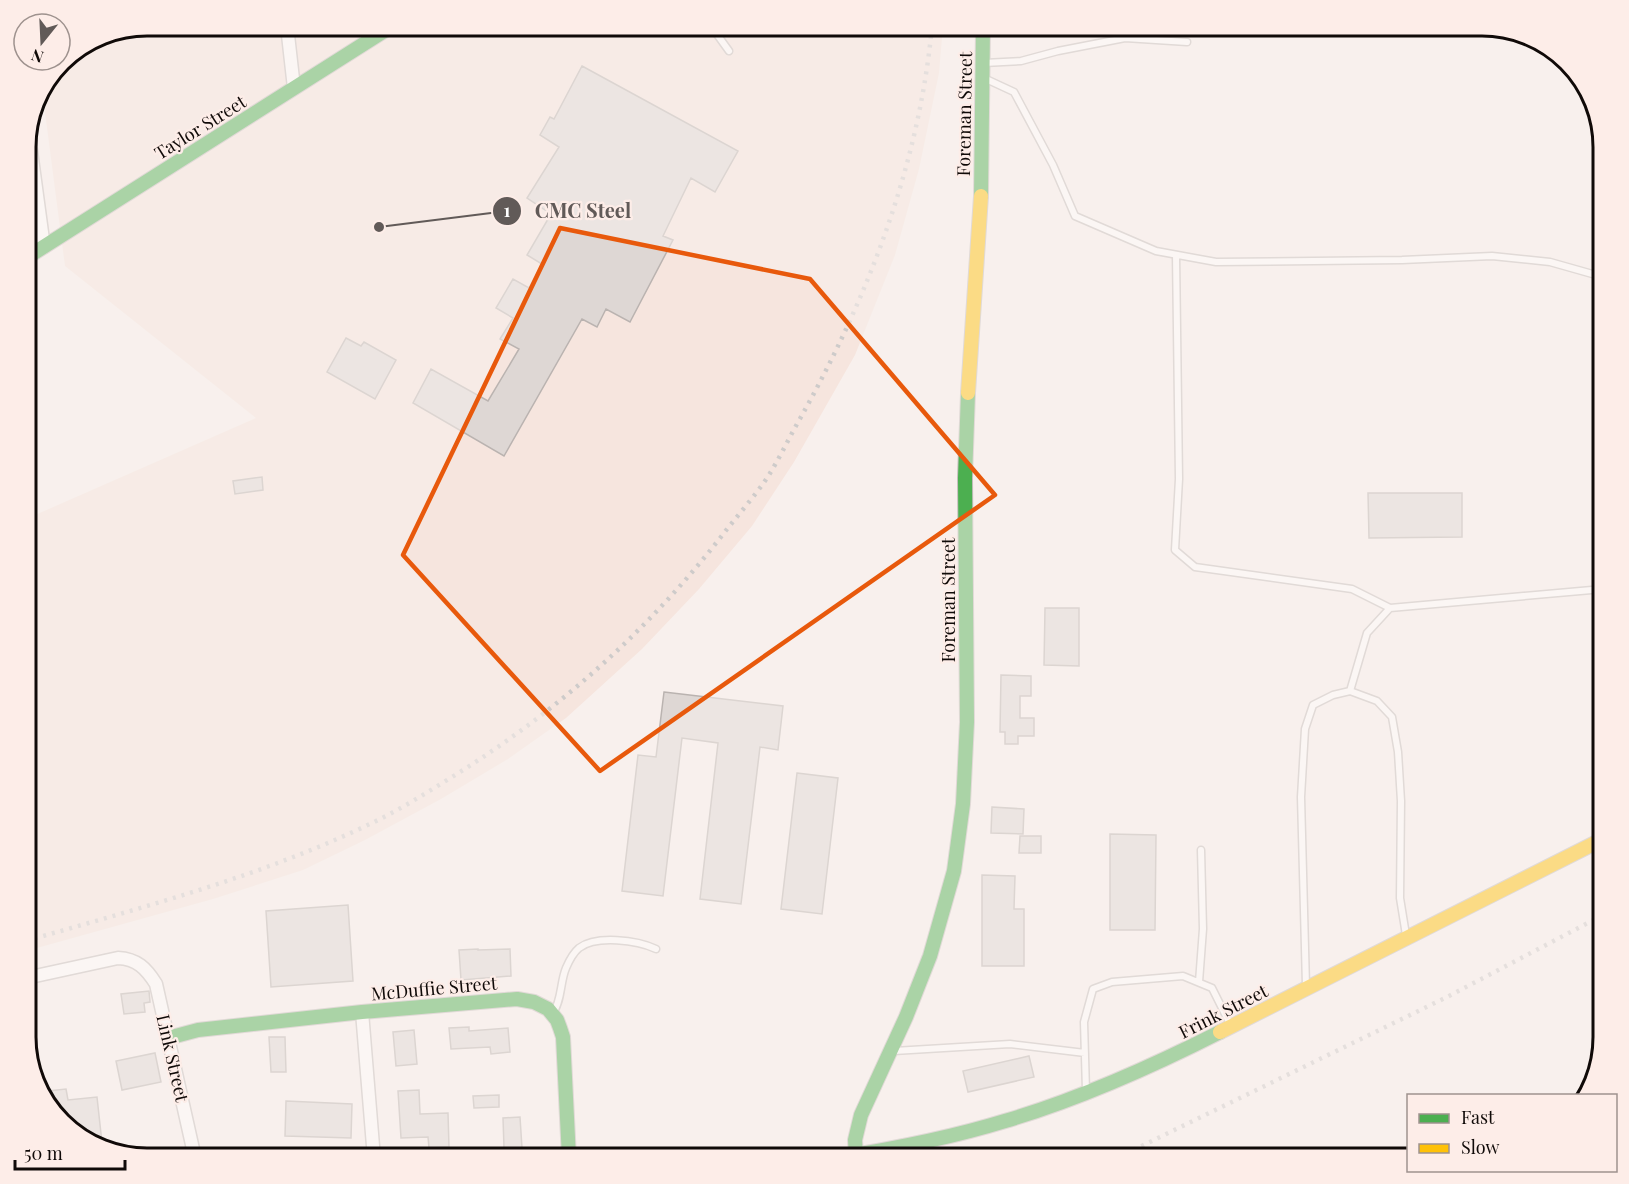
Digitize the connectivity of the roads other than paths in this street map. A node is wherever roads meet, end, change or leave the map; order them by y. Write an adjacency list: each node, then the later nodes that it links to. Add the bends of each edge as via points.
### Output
1 (288, 36): 8 (street)
2 (376, 36): 8 (street, Taylor Street)
3 (718, 36): 6 (lane)
4 (983, 36): 7 (street, Foreman Street)
5 (1187, 42): 7 (lane, via 1125,38)
6 (729, 51)
7 (983, 70): 12 (lane, via 1014,92 1075,216 1156,251); 28 (street, Foreman Street, via 979,243 968,377 965,478 967,722 963,804 945,907 919,986)
8 (294, 88): 10 (street, Taylor Street)
9 (36, 188): 10 (street)
10 (44, 247): 11 (street, Taylor Street)
11 (36, 252)
12 (1176, 255): 13 (lane, via 1216,262 1492,256 1550,262); 15 (lane, via 1179,479 1175,550 1195,567 1352,589)
13 (1593, 274)
14 (1593, 590): 15 (lane)
15 (1390, 608): 16 (lane, via 1367,633)
16 (1350, 691): 19 (lane, via 1377,701 1392,717 1401,801 1400,898); 23 (lane, via 1313,705 1305,729 1301,797)
17 (1593, 845): 19 (street, Frink Street)
18 (1201, 850): 22 (lane, via 1203,929)
19 (1407, 939): 23 (street, Frink Street)
20 (656, 949): 25 (lane, via 633,941 597,941 580,947 566,969)
21 (36, 976): 27 (street, Link Street, via 129,958 139,963 156,984)
22 (1199, 982): 26 (lane, via 1212,988); 29 (lane, via 1183,976 1112,982 1093,989 1084,1022)
23 (1306, 989): 26 (street, Frink Street)
24 (362, 1012): 25 (street, McDuffie Street, via 517,999 543,1005); 27 (street, McDuffie Street, via 198,1030); 32 (street)
25 (553, 1013): 33 (street, via 563,1037)
26 (1232, 1027): 30 (street, Frink Street, via 1159,1063)
27 (168, 1038): 31 (street, Link Street)
28 (890, 1052): 29 (lane, via 1010,1044); 34 (street, Foreman Street, via 861,1114)
29 (1085, 1053): 30 (lane)
30 (1086, 1092): 35 (street, Frink Street, via 1006,1121)
31 (193, 1148)
32 (373, 1148)
33 (569, 1148)
34 (856, 1148)
35 (898, 1148)

